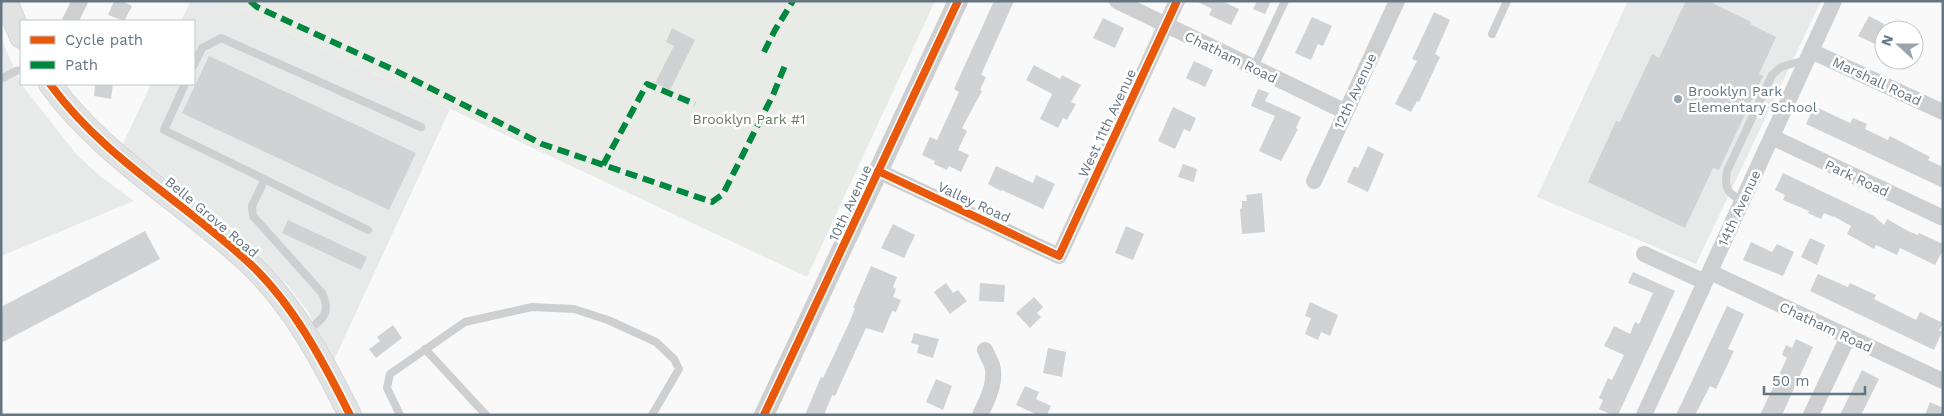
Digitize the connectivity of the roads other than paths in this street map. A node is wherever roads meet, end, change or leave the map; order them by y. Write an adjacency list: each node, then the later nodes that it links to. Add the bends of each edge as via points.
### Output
1 (6, 1): 13 (main road)
2 (80, 1): 10 (street)
3 (958, 1): 25 (street, 10th Avenue)
4 (1116, 1): 11 (street, Chatham Road)
5 (1177, 1): 11 (street, West 11th Avenue)
6 (1285, 1): 16 (lane)
7 (1397, 1): 21 (street, 12th Avenue)
8 (1507, 1): 12 (lane)
9 (1834, 1): 14 (street, 14th Avenue)
10 (70, 20)
11 (1166, 25): 16 (street, Chatham Road); 32 (street, West 11th Avenue)
12 (1492, 34)
13 (20, 35)
14 (1809, 55): 22 (street, Marshall Road); 24 (street, 14th Avenue); 28 (lane, via 1781,67 1772,75 1727,171 1729,193)
15 (195, 63): 23 (lane, via 202,48 221,38)
16 (1254, 68): 21 (street, Chatham Road)
17 (20, 70): 18 (lane)
18 (1, 79)
19 (51, 85): 34 (main road, Belle Grove Road, via 99,138 128,164 249,262 280,297)
20 (185, 85): 26 (lane, via 164,130)
21 (1346, 112): 27 (street, 12th Avenue)
22 (1943, 112)
23 (421, 127)
24 (1772, 138): 28 (street, 14th Avenue); 29 (street, Park Road)
25 (878, 171): 32 (street, Valley Road); 43 (street, 10th Avenue)
26 (265, 180): 30 (lane); 34 (lane, via 252,206 252,216 326,301 322,320)
27 (1314, 181)
28 (1743, 201): 33 (street, 14th Avenue)
29 (1943, 218)
30 (368, 230)
31 (1644, 254): 33 (street, Chatham Road)
32 (1059, 256)
33 (1707, 277): 35 (street, Chatham Road); 45 (street, 14th Avenue)
34 (304, 332): 39 (main road, Belle Grove Road)
35 (1848, 337): 38 (street, Chatham Road); 46 (street)
36 (425, 349): 40 (lane, via 390,374 387,388); 41 (lane); 42 (lane, via 465,322 532,306 574,309 656,342 674,359 680,369)
37 (985, 350): 44 (street, via 992,366 992,383)
38 (1943, 381)
39 (350, 415)
40 (400, 415)
41 (486, 415)
42 (652, 415)
43 (764, 415)
44 (980, 415)
45 (1644, 415)
46 (1811, 415)

